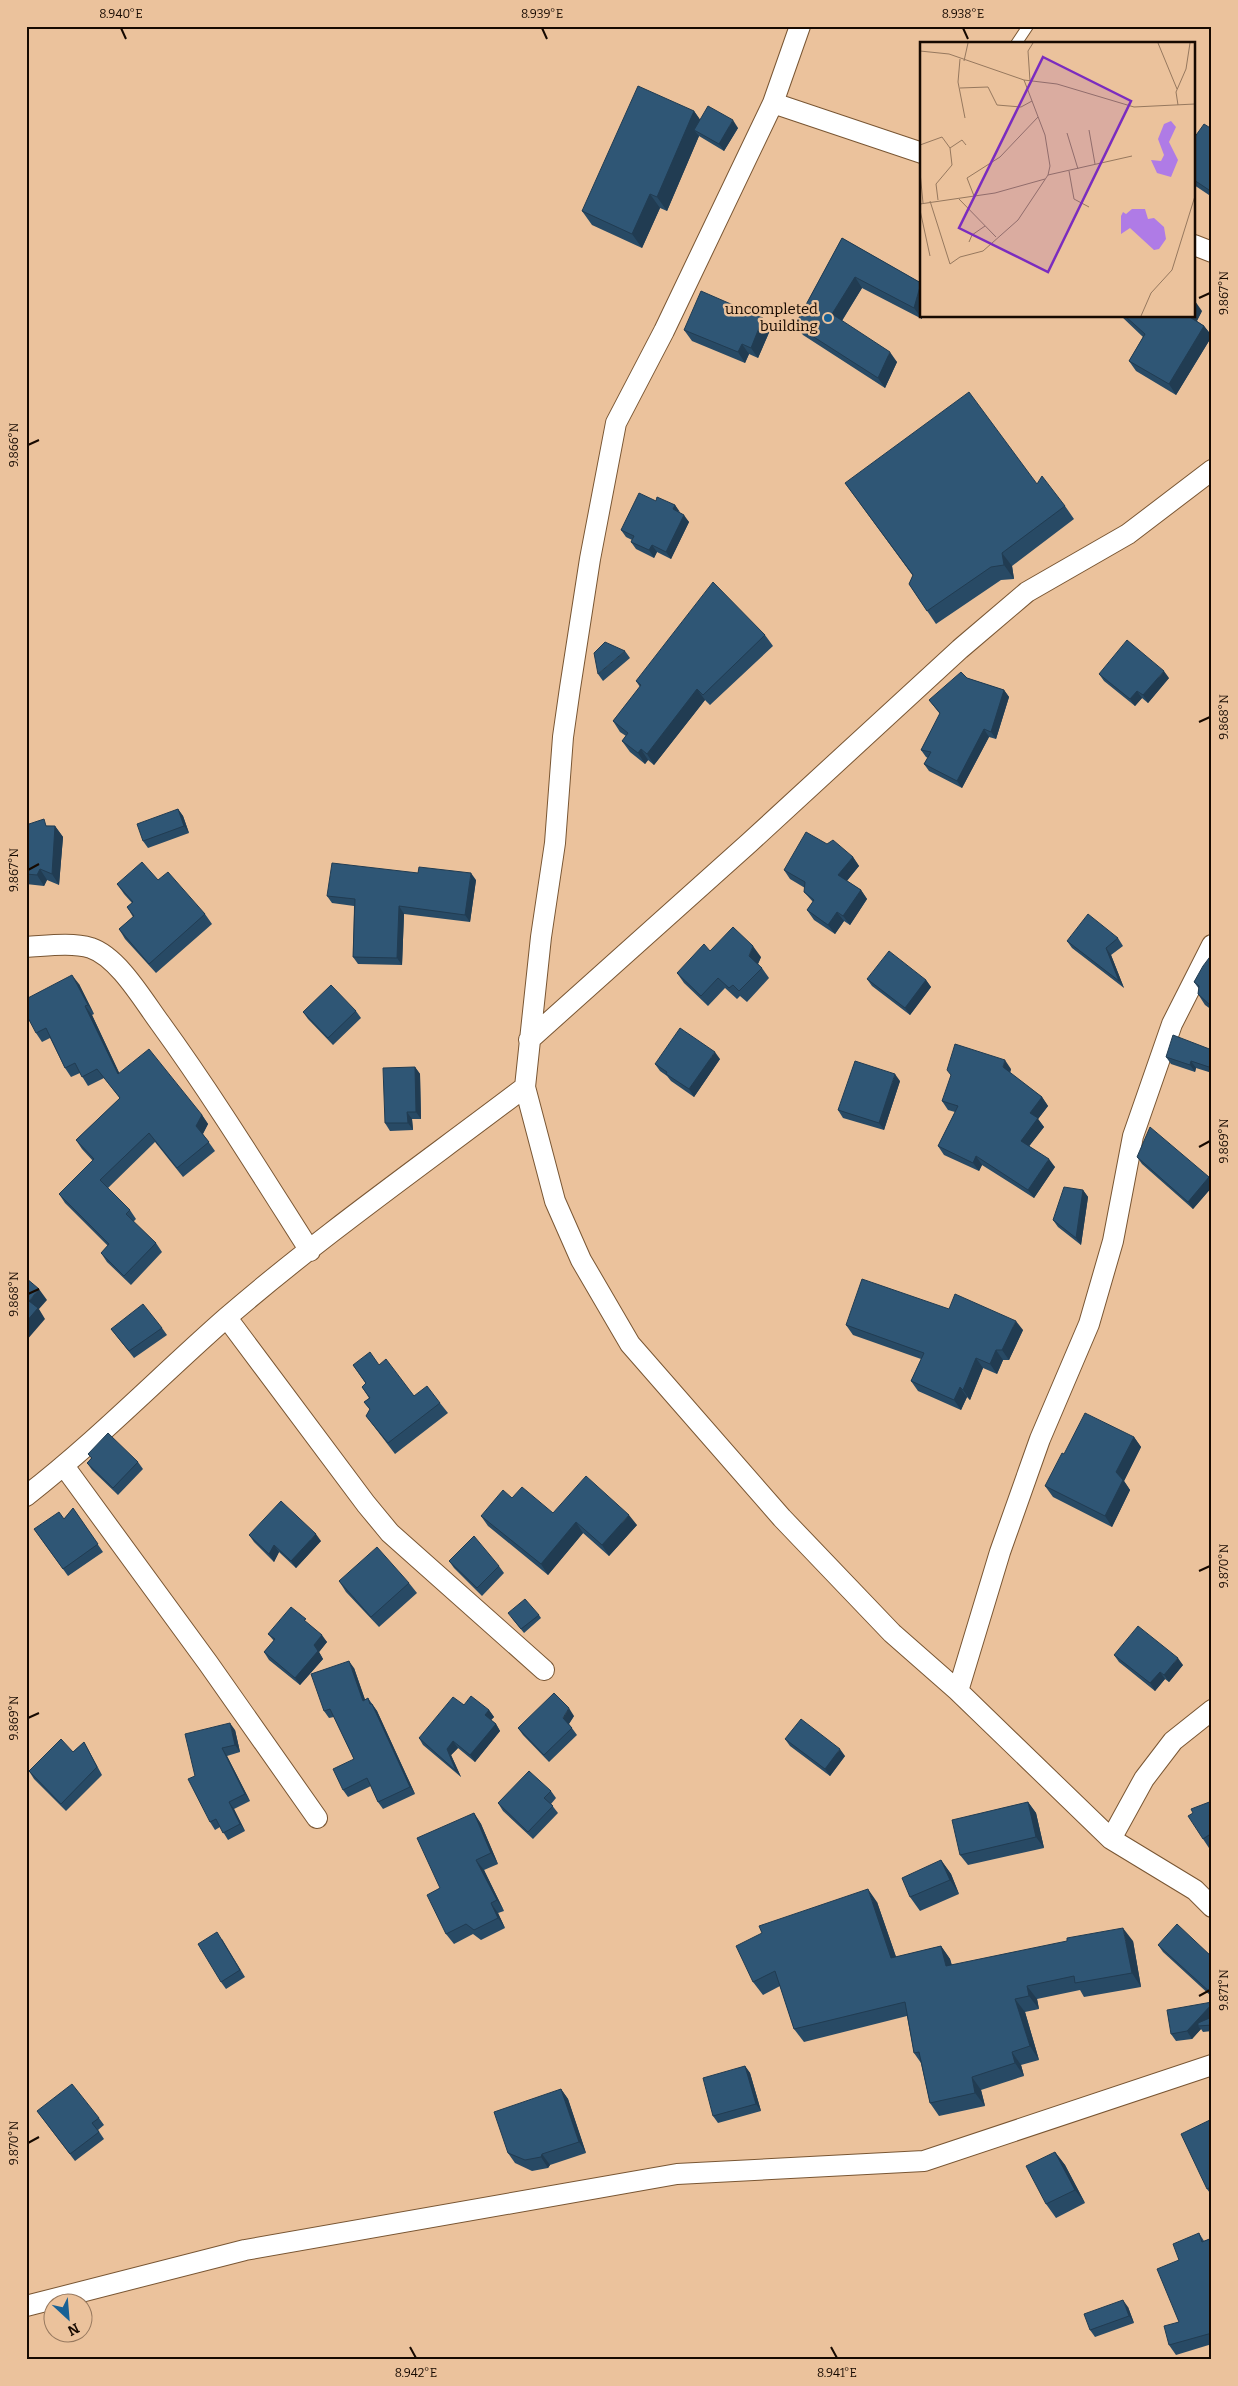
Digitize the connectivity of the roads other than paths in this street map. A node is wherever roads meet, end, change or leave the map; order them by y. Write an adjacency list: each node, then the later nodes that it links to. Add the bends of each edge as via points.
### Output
1 (800, 26): 4 (street)
2 (1028, 26): 3 (lane)
3 (1017, 42)
4 (773, 104): 5 (street); 11 (street, via 616,423 570,688)
5 (920, 153)
6 (1196, 246): 7 (street)
7 (1212, 252)
8 (1212, 470): 11 (street, via 1128,534 1027,592)
9 (1212, 945): 18 (street, via 1172,1024 1133,1136 1113,1242 1088,1324 1040,1439 1003,1542)
10 (26, 947): 13 (street, via 91,948 110,960 132,985 217,1103)
11 (529, 1040): 12 (street)
12 (525, 1087): 13 (street); 18 (street, via 555,1201 582,1260 630,1344 782,1518 892,1632)
13 (310, 1251): 14 (street)
14 (227, 1318): 15 (street); 17 (street, via 390,1533)
15 (64, 1466): 16 (street); 20 (street)
16 (26, 1496)
17 (544, 1670)
18 (958, 1691): 21 (street)
19 (1212, 1710): 21 (street, via 1173,1741 1144,1779)
20 (317, 1818)
21 (1111, 1839): 22 (street, via 1196,1890)
22 (1212, 1906)
23 (1212, 2065): 24 (street, via 924,2161 677,2174 245,2250)
24 (26, 2306)

